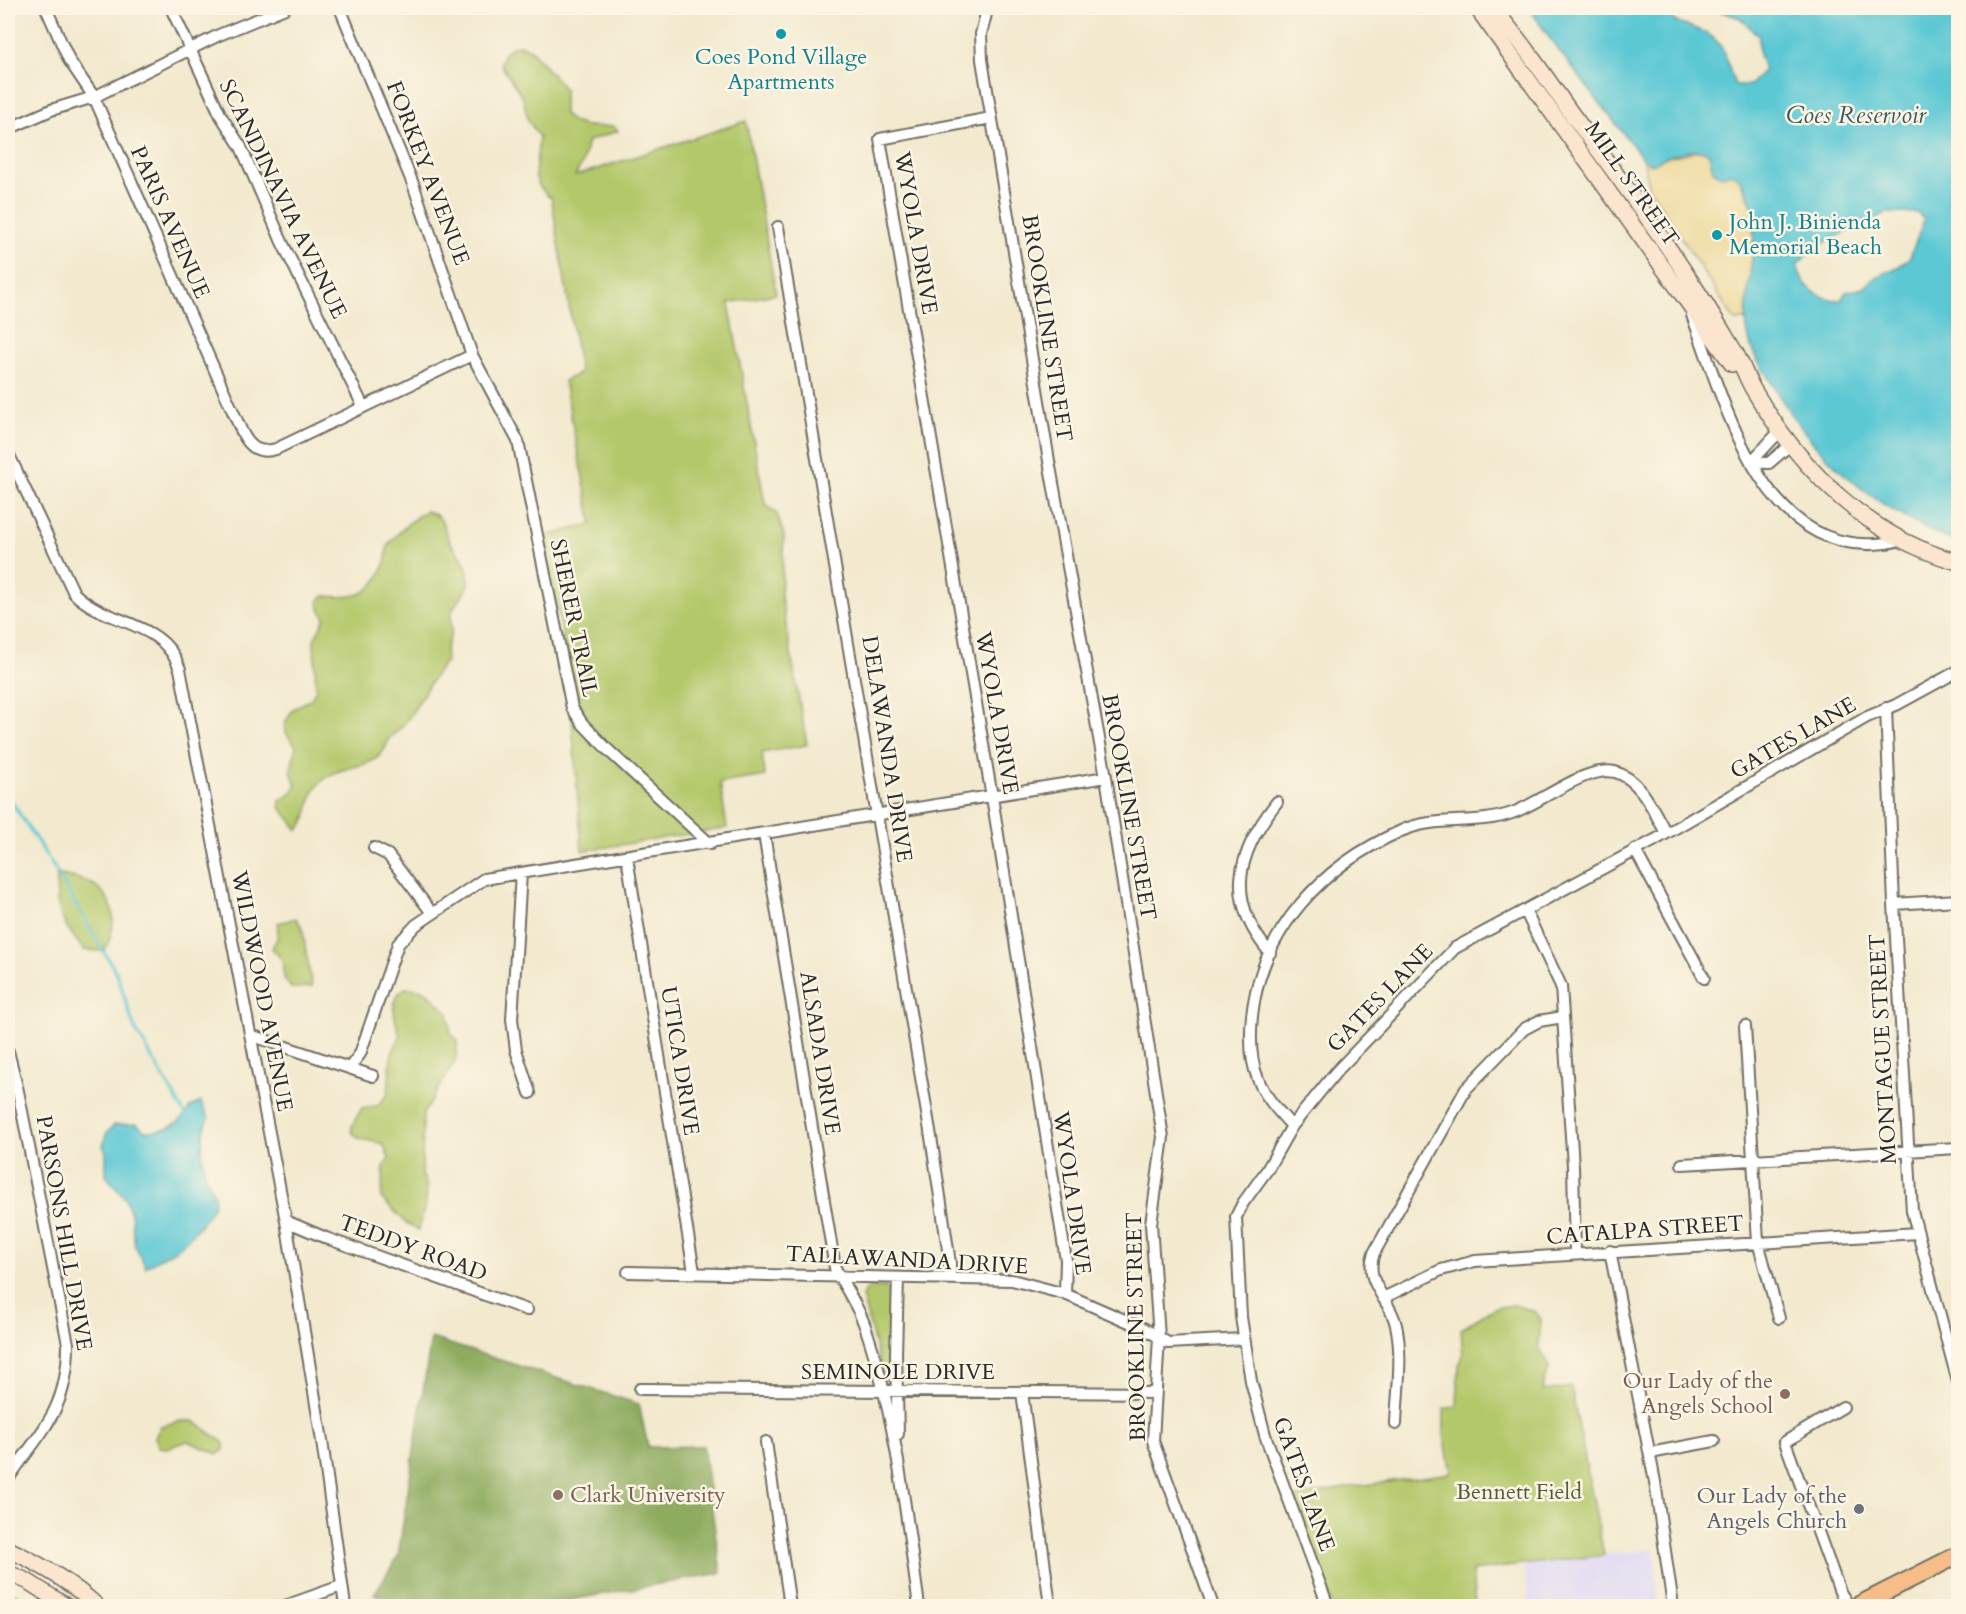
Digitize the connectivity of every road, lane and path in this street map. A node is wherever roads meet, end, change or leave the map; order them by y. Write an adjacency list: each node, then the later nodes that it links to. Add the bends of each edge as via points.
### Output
1 (46, 8): 9 (street, PARIS AVENUE, via 69,60)
2 (171, 8): 8 (street, SCANDINAVIA AVENUE)
3 (285, 8): 8 (street)
4 (340, 8): 14 (street, FORKEY AVENUE, via 413,184)
5 (1477, 8): 13 (main road, MILL STREET)
6 (1492, 8): 15 (main road, MILL STREET, via 1691,282 1736,353)
7 (987, 10): 10 (street, BROOKLINE STREET, via 981,54)
8 (189, 50): 9 (street); 16 (street, SCANDINAVIA AVENUE, via 241,147 282,243)
9 (93, 97): 11 (street); 16 (street, PARIS AVENUE, via 251,447 276,449)
10 (991, 118): 25 (street, BROOKLINE STREET); 26 (street, WYOLA DRIVE, via 880,139)
11 (8, 129)
12 (777, 227): 28 (street, DELAWANDA DRIVE)
13 (1686, 299): 15 (main road, MILL STREET); 20 (street, via 1732,424)
14 (472, 355): 16 (street); 31 (street, SHERER TRAIL, via 521,449 573,711 615,756)
15 (1752, 387): 17 (main road, MILL STREET)
16 (363, 406)
17 (1780, 431): 18 (main road, MILL STREET); 20 (street)
18 (1791, 444): 20 (street, via 1769,463); 21 (main road, MILL STREET, via 1843,501)
19 (8, 453): 44 (street, WILDWOOD AVENUE, via 74,594 93,607 145,628 164,642 177,662)
20 (1751, 462): 21 (street, via 1787,510 1812,531 1857,545)
21 (1902, 540): 22 (main road, MILL STREET)
22 (1959, 562)
23 (1956, 675): 24 (street, GATES LANE)
24 (1886, 708): 29 (street, GATES LANE); 37 (street, MONTAGUE STREET)
25 (1106, 777): 26 (street); 68 (street, BROOKLINE STREET, via 1163,1137 1151,1224)
26 (992, 797): 28 (street); 64 (street, WYOLA DRIVE, via 1066,1260)
27 (1277, 802): 40 (street, via 1258,826 1241,878 1244,914)
28 (878, 815): 30 (street); 63 (street, DELAWANDA DRIVE)
29 (1666, 833): 33 (street, GATES LANE); 40 (street, via 1640,790 1622,774 1605,771 1584,776 1508,815 1416,825 1373,844 1333,870 1301,902)
30 (764, 834): 31 (street); 61 (street, ALSADA DRIVE)
31 (710, 844): 34 (street)
32 (374, 848): 39 (street, via 388,855)
33 (1635, 850): 38 (street, GATES LANE); 41 (street)
34 (627, 857): 35 (street); 60 (street, UTICA DRIVE)
35 (521, 873): 39 (street, via 482,880); 48 (street, via 512,1018 516,1050)
36 (1959, 900): 37 (street)
37 (1894, 904): 51 (street, MONTAGUE STREET)
38 (1525, 910): 42 (street, via 1560,981); 49 (street, GATES LANE, via 1455,948 1336,1072)
39 (432, 913): 46 (street, via 398,944 360,1054)
40 (1270, 953): 49 (street, via 1259,978 1254,1004 1253,1058 1260,1085)
41 (1704, 978)
42 (1563, 1017): 58 (street); 65 (street, via 1539,1021 1524,1029 1457,1102 1374,1253 1371,1278)
43 (1745, 1026): 52 (street)
44 (250, 1035): 46 (street); 54 (street, WILDWOOD AVENUE)
45 (8, 1051): 82 (street, PARSONS HILL DRIVE, via 68,1344 68,1366 62,1395 48,1424)
46 (350, 1067): 47 (street)
47 (373, 1076)
48 (530, 1093)
49 (1292, 1126): 69 (street, GATES LANE, via 1236,1217)
50 (1959, 1148): 51 (street)
51 (1908, 1151): 52 (street); 55 (street, MONTAGUE STREET)
52 (1752, 1160): 53 (street); 56 (street)
53 (1682, 1164)
54 (286, 1221): 66 (street, TEDDY ROAD); 86 (street, WILDWOOD AVENUE)
55 (1917, 1233): 56 (street, CATALPA STREET); 70 (street, MONTAGUE STREET)
56 (1758, 1242): 57 (street, CATALPA STREET); 67 (street)
57 (1610, 1251): 58 (street, CATALPA STREET); 80 (street)
58 (1575, 1254): 65 (street, CATALPA STREET, via 1462,1264)
59 (628, 1272): 60 (street, TALLAWANDA DRIVE)
60 (694, 1272): 61 (street, TALLAWANDA DRIVE)
61 (839, 1277): 62 (street, TALLAWANDA DRIVE); 72 (street, ALSADA DRIVE, via 866,1328)
62 (898, 1278): 63 (street, TALLAWANDA DRIVE); 73 (street)
63 (950, 1278): 64 (street, TALLAWANDA DRIVE, via 1012,1280)
64 (1065, 1294): 68 (street, TALLAWANDA DRIVE)
65 (1383, 1298): 77 (street, via 1397,1333)
66 (527, 1310)
67 (1779, 1318)
68 (1159, 1337): 69 (street, TALLAWANDA DRIVE, via 1168,1343); 75 (street, BROOKLINE STREET)
69 (1243, 1339): 95 (street, GATES LANE, via 1264,1434)
70 (1959, 1382)
71 (640, 1389): 72 (street, SEMINOLE DRIVE)
72 (883, 1390): 73 (street, SEMINOLE DRIVE); 81 (street, ALSADA DRIVE)
73 (897, 1391): 74 (street, SEMINOLE DRIVE); 81 (street)
74 (1022, 1392): 75 (street, SEMINOLE DRIVE); 93 (street)
75 (1156, 1393): 94 (street, BROOKLINE STREET, via 1153,1441)
76 (1844, 1407): 97 (street, via 1785,1442 1840,1592)
77 (1396, 1424)
78 (1714, 1441): 80 (street)
79 (766, 1442): 91 (street)
80 (1650, 1454): 96 (street)
81 (898, 1464): 92 (street)
82 (8, 1479)
83 (8, 1549): 88 (main road, via 71,1585)
84 (1959, 1555): 98 (highway)
85 (8, 1573): 87 (main road)
86 (341, 1587): 89 (street); 90 (street, WILDWOOD AVENUE)
87 (66, 1606)
88 (97, 1606)
89 (285, 1606)
90 (345, 1606)
91 (790, 1606)
92 (919, 1606)
93 (1050, 1606)
94 (1213, 1606)
95 (1328, 1606)
96 (1672, 1606)
97 (1849, 1606)
98 (1857, 1606)

